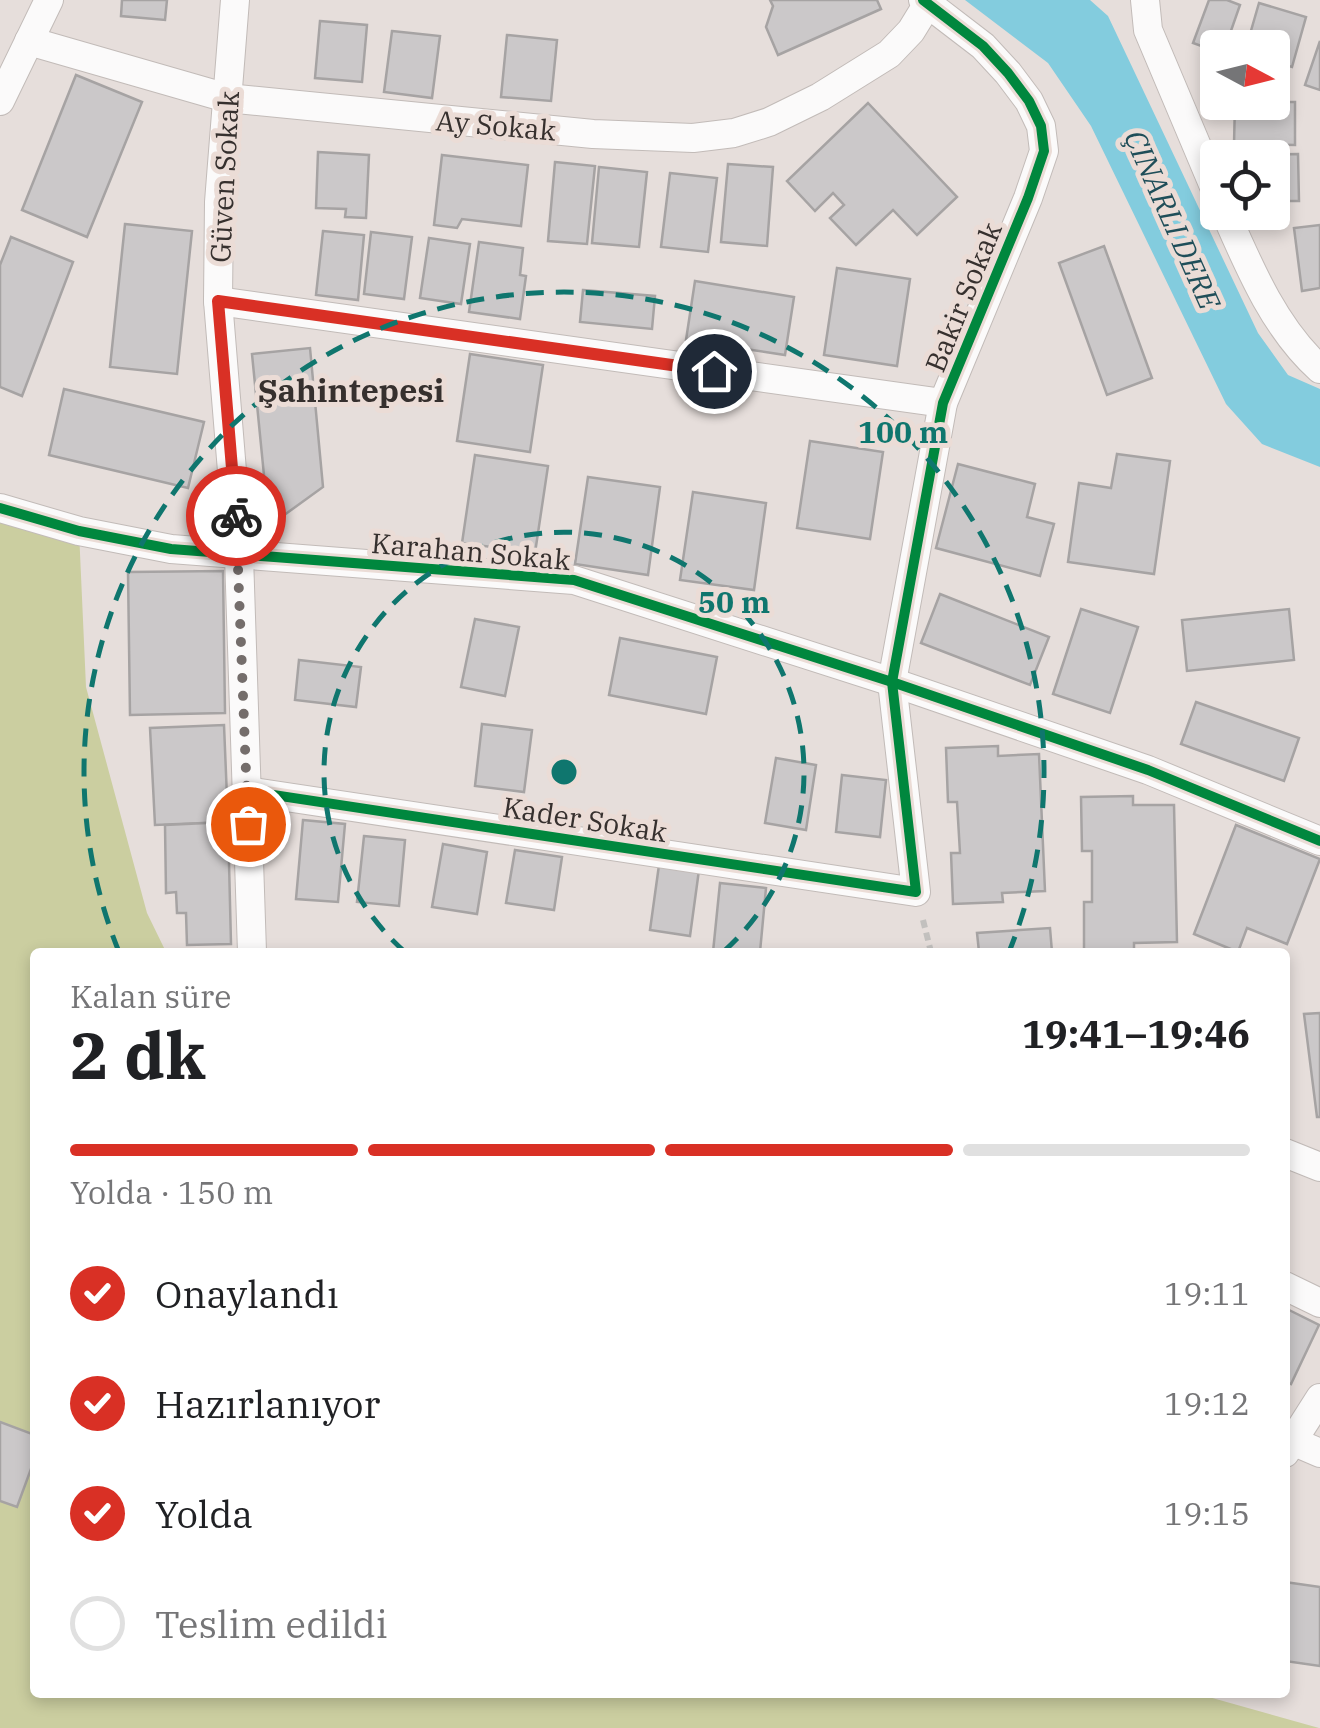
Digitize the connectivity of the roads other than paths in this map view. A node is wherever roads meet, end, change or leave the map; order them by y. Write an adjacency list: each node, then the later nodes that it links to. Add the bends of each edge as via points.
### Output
1 (48, 0): 5 (street)
2 (235, 0): 6 (street, Güven Sokak)
3 (925, 2): 6 (street, Ay Sokak, via 889,54 820,97 734,133 593,134); 12 (street, Bakir Sokak, via 983,46 1030,101 1044,150)
4 (1138, 5): 8 (street)
5 (28, 41): 6 (street, Ay Sokak); 7 (street)
6 (227, 98): 10 (street, Güven Sokak)
7 (0, 101)
8 (1200, 153)
9 (1234, 230): 11 (street, via 1290,336)
10 (218, 301): 12 (street); 14 (street, Güven Sokak)
11 (1320, 369)
12 (943, 403): 15 (street, Bakir Sokak)
13 (0, 508): 14 (street, Karahan Sokak, via 171,549)
14 (239, 556): 15 (street, Karahan Sokak, via 574,580); 16 (street, Güven Sokak)
15 (892, 682): 17 (street, Karahan Sokak, via 1148,770); 18 (street, Bakir Sokak)
16 (247, 791): 18 (street, Kader Sokak); 19 (street, Güven Sokak)
17 (1320, 840)
18 (916, 892)
19 (252, 948)
20 (1290, 1155): 21 (street)
21 (1320, 1167)
22 (1290, 1288): 23 (street)
23 (1320, 1303)
24 (1320, 1398): 25 (street)
25 (1290, 1440)
26 (1290, 1445): 27 (street)
27 (1320, 1453)

